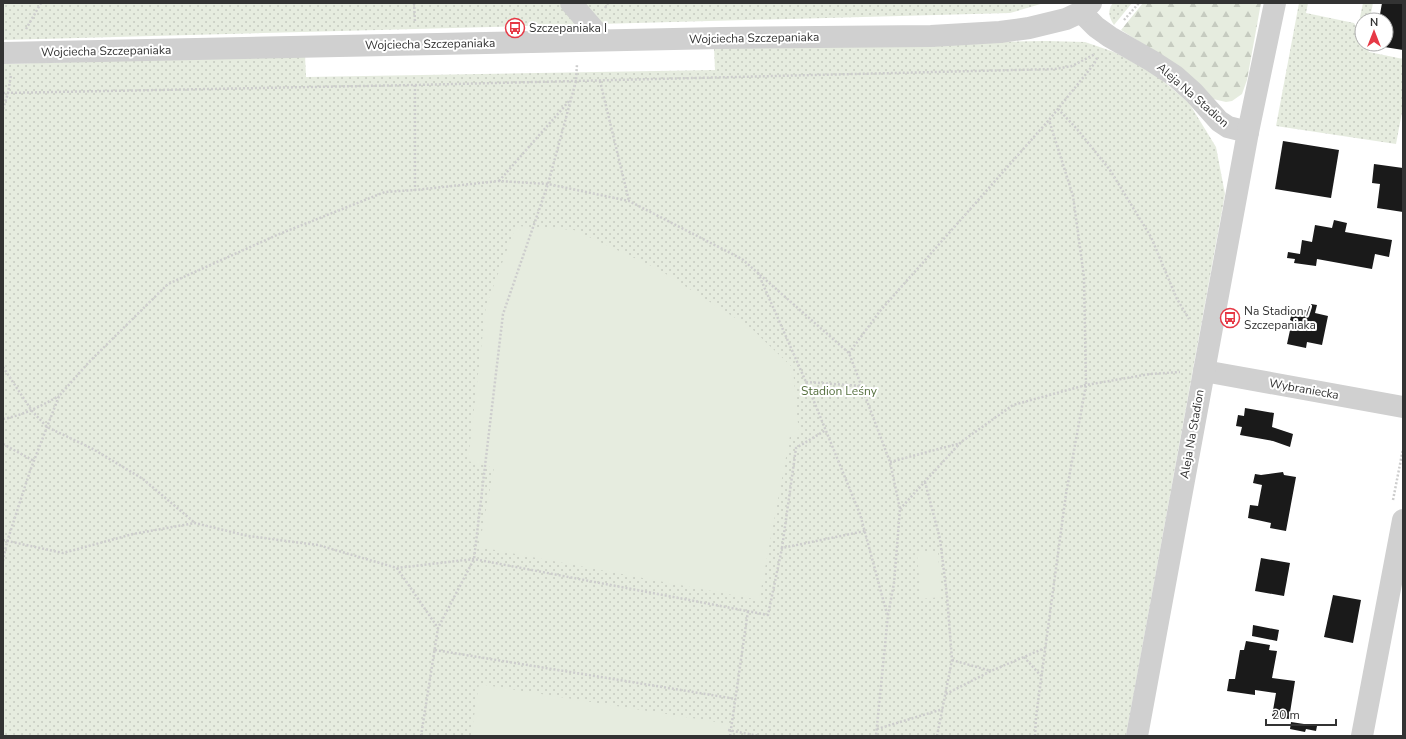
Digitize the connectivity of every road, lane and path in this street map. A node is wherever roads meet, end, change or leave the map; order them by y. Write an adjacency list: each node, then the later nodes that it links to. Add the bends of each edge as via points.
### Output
1 (41, 3): 9 (path)
2 (571, 3): 7 (street)
3 (1138, 3): 6 (path)
4 (1275, 3): 19 (street, Aleja Na Stadion)
5 (1086, 7): 7 (street, Wojciecha Szczepaniaka, via 1066,19 1000,32 931,36); 19 (street, Aleja Na Stadion, via 1096,27 1175,76 1219,121 1228,127)
6 (1124, 21)
7 (603, 40): 8 (street, Wojciecha Szczepaniaka)
8 (579, 41): 9 (street, Wojciecha Szczepaniaka); 10 (path)
9 (14, 47): 14 (path)
10 (576, 81): 11 (path); 12 (path); 15 (path)
11 (600, 81): 17 (path, via 1055,69 1072,66 1098,52 1094,64); 23 (path)
12 (415, 85): 14 (path); 22 (path)
13 (3, 93): 14 (path)
14 (8, 93): 16 (path)
15 (572, 98): 20 (path); 21 (path)
16 (3, 109)
17 (1058, 109): 18 (path); 26 (path, via 1105,164 1151,237)
18 (1049, 120): 25 (path, via 880,311); 29 (path, via 1073,196 1083,270)
19 (1248, 132): 26 (street, Aleja Na Stadion)
20 (499, 181): 21 (path); 22 (path)
21 (548, 184): 23 (path); 49 (path, via 503,314)
22 (415, 190): 31 (path, via 385,192 277,235 168,284 89,362)
23 (629, 201): 24 (path, via 742,259)
24 (758, 273): 25 (path); 28 (path)
25 (849, 352): 30 (path)
26 (1206, 361): 29 (path); 32 (street, Wybraniecka); 72 (street, Aleja Na Stadion)
27 (3, 367): 33 (path)
28 (806, 382): 30 (path); 36 (path)
29 (1086, 385): 37 (path, via 1013,405); 55 (path, via 1066,494)
30 (862, 386): 40 (path)
31 (59, 396): 33 (path); 35 (path)
32 (1403, 407)
33 (32, 411): 34 (path); 35 (path)
34 (3, 420)
35 (47, 427): 39 (path); 44 (path, via 143,479)
36 (826, 430): 45 (path); 48 (path, via 796,448)
37 (962, 442): 40 (path); 41 (path)
38 (3, 444): 39 (path)
39 (34, 461): 47 (path)
40 (890, 462): 42 (path)
41 (924, 482): 42 (path); 58 (path, via 940,539)
42 (900, 509): 53 (path, via 894,583)
43 (1403, 520): 73 (street)
44 (195, 523): 47 (path, via 133,534 63,553); 51 (path, via 248,536 318,545)
45 (865, 531): 48 (path); 53 (path)
46 (3, 540): 47 (path)
47 (7, 542): 50 (path)
48 (782, 548): 52 (path, via 768,615)
49 (474, 559): 51 (path); 52 (path); 54 (path)
50 (3, 561)
51 (397, 568): 54 (path)
52 (748, 611): 62 (path)
53 (888, 615): 64 (path)
54 (438, 628): 56 (path)
55 (1045, 648): 57 (path); 60 (path)
56 (435, 650): 62 (path); 66 (path)
57 (1024, 657): 59 (path); 60 (path)
58 (952, 660): 59 (path); 61 (path)
59 (991, 671): 61 (path)
60 (1042, 676): 71 (path)
61 (946, 694): 63 (path)
62 (736, 699): 65 (path)
63 (943, 709): 64 (path); 70 (path)
64 (877, 729): 69 (path)
65 (729, 731): 67 (path); 68 (path)
66 (420, 736)
67 (730, 736)
68 (759, 736)
69 (876, 736)
70 (937, 736)
71 (1035, 736)
72 (1137, 736)
73 (1362, 736)

